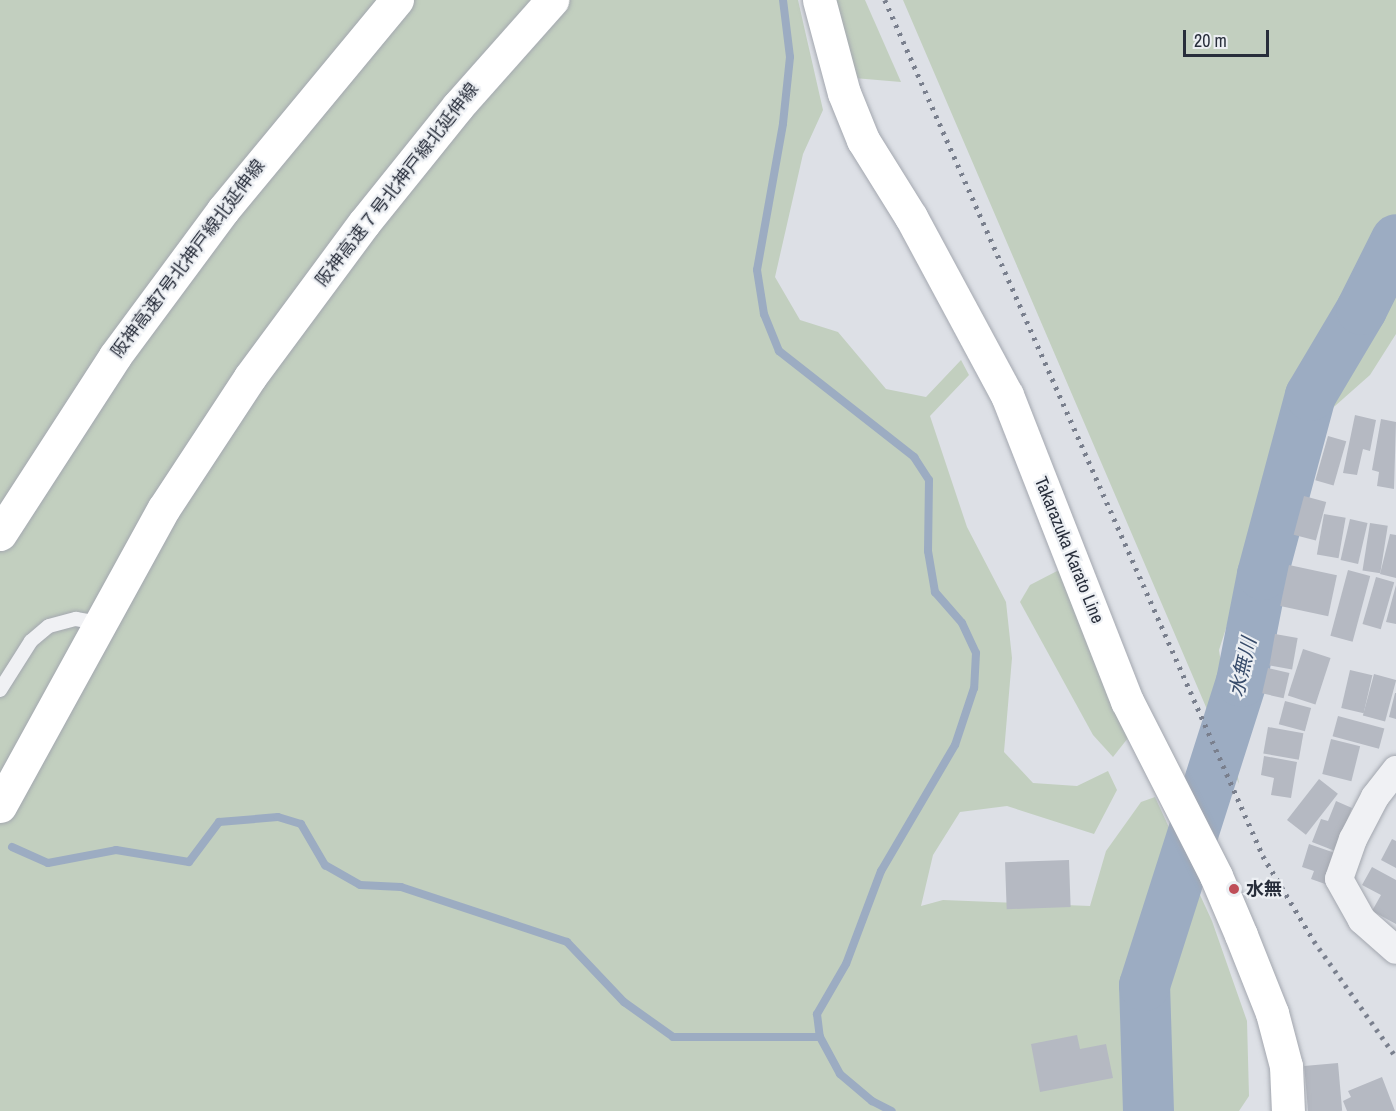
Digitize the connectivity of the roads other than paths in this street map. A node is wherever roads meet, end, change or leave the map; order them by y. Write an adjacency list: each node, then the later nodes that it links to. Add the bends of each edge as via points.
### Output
1 (397, 0): 4 (main road, 阪神高速7号北神戸線北延伸線, via 250,173 115,356)
2 (552, 0): 5 (main road, 阪神高速７号北神戸線北延伸線, via 458,106 364,223 250,377 164,508)
3 (819, 0): 10 (main road, Takarazuka Karato Line, via 844,93 863,140 911,217 1007,395 1126,701 1216,876 1272,1012 1286,1066)
4 (0, 534)
5 (99, 623): 6 (lane, via 76,619 50,626 31,641); 8 (main road)
6 (0, 690)
7 (1396, 770): 9 (street, via 1375,797 1353,839 1340,879 1362,920)
8 (0, 806)
9 (1396, 950)
10 (1288, 1111)

